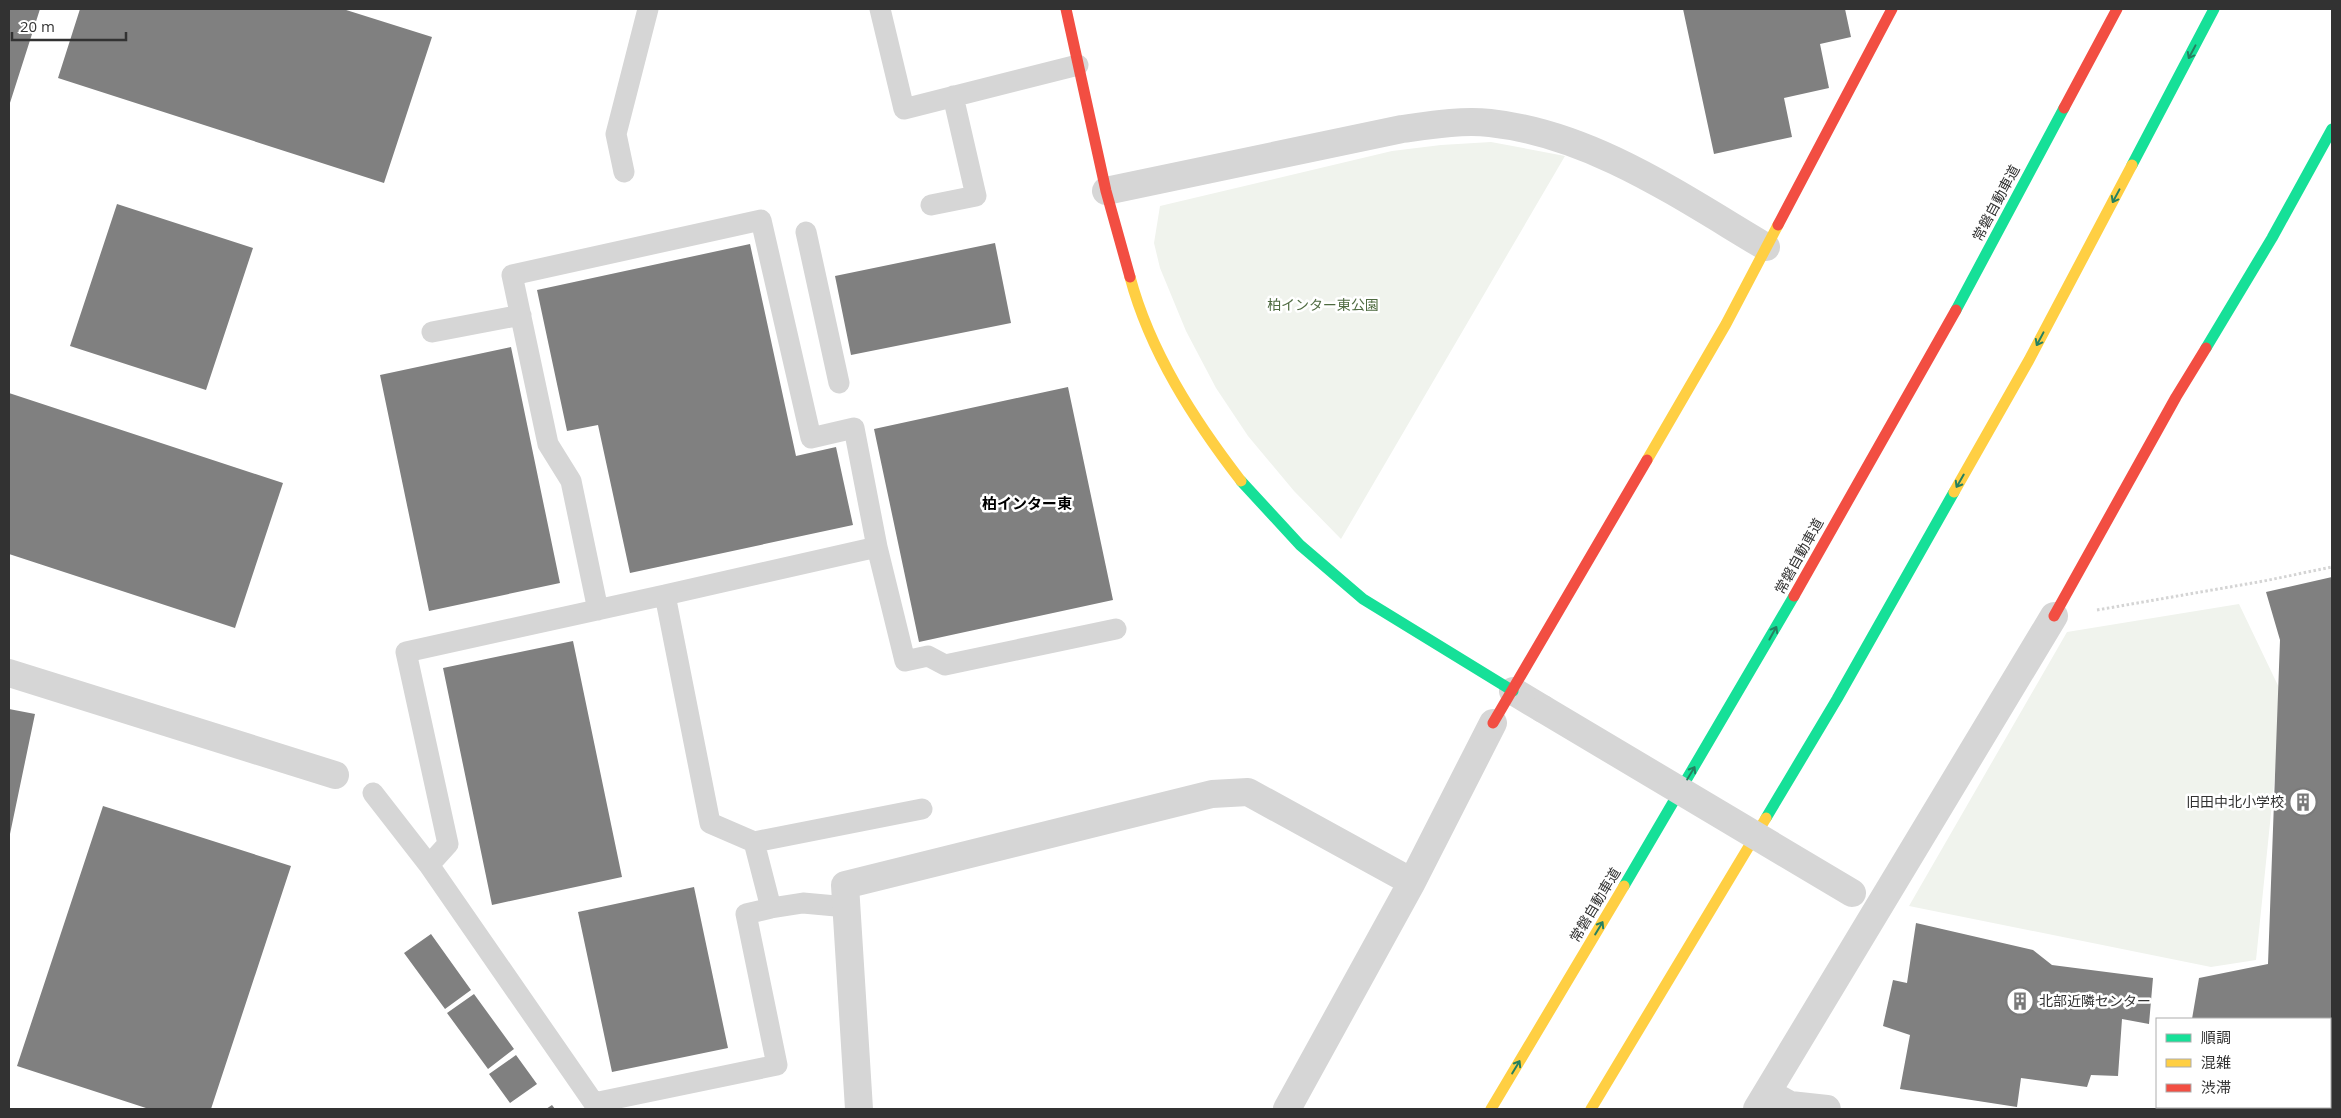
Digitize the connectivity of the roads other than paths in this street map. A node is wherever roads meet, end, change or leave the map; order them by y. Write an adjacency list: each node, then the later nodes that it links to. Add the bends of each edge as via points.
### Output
1 (648, 9): 10 (lane, via 616,134)
2 (880, 9): 8 (lane, via 904,109)
3 (1066, 9): 7 (main road)
4 (1892, 9): 14 (main road)
5 (2117, 9): 39 (main road, 常磐自動車道, one-way to 5, via 1764,649 1958,306)
6 (2214, 9): 40 (main road, one-way to 40, via 2029,360 1847,682)
7 (1078, 65): 8 (lane); 11 (main road)
8 (953, 96): 12 (lane, via 976,196)
9 (2332, 128): 21 (main road)
10 (624, 172)
11 (1106, 191): 14 (street, via 1402,129 1444,123 1488,123 1564,139 1615,161); 24 (main road, via 1134,293 1158,349 1206,436 1247,489 1300,545 1362,599)
12 (931, 205)
13 (806, 232): 17 (lane)
14 (1766, 247): 24 (main road, via 1726,324)
15 (521, 315): 16 (lane); 18 (lane, via 512,275 761,220 811,438 854,428); 20 (lane, via 548,444 571,481)
16 (432, 332)
17 (839, 383)
18 (877, 547): 19 (lane); 22 (lane, via 905,661 928,656 945,665)
19 (665, 595): 20 (lane); 29 (lane, via 710,823)
20 (598, 610): 30 (lane, via 406,652 448,844)
21 (2054, 616): 33 (street)
22 (1116, 629)
23 (9, 673): 26 (street)
24 (1512, 691): 25 (main road); 33 (street, bridge)
25 (1492, 723): 31 (street)
26 (335, 775)
27 (373, 793): 30 (lane)
28 (922, 809): 29 (lane)
29 (754, 842): 34 (lane)
30 (429, 865): 36 (lane)
31 (1412, 882): 32 (street, via 1248,792 1239,792 1212,794 845,885); 38 (street)
32 (847, 907): 34 (lane, via 803,903); 37 (street)
33 (1877, 907): 35 (street)
34 (771, 908): 36 (lane, via 746,914 777,1065)
35 (1762, 1101): 41 (street)
36 (596, 1106)
37 (859, 1109)
38 (1288, 1109)
39 (1491, 1109)
40 (1591, 1109)
41 (1827, 1109)

